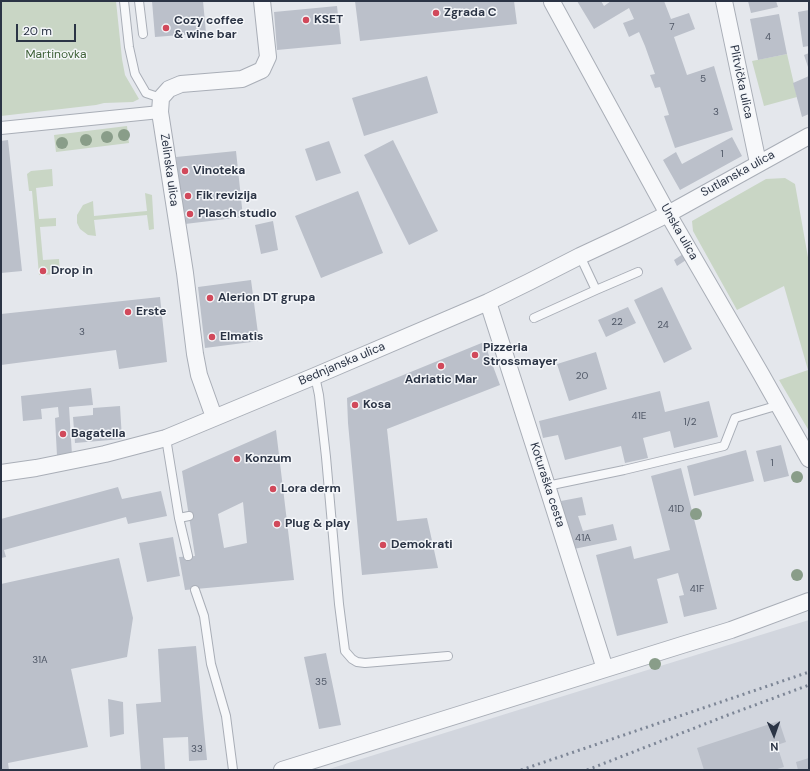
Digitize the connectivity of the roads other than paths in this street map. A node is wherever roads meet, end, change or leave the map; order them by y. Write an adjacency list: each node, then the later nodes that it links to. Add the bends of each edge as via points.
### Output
1 (124, 1): 7 (lane, via 135,74 146,93)
2 (139, 1): 6 (lane)
3 (262, 1): 7 (street, via 268,57 262,70 242,79 181,84 169,90)
4 (724, 1): 10 (street, Plitvička ulica)
5 (552, 2): 11 (street, Unska ulica)
6 (143, 34)
7 (161, 105): 8 (street); 19 (street, Zelinska ulica, via 180,273 199,375)
8 (1, 128)
9 (809, 136): 10 (street, Sutlanska ulica)
10 (758, 163): 11 (street, Sutlanska ulica)
11 (668, 214): 12 (street, Bednjanska ulica); 18 (street, Unska ulica)
12 (580, 256): 14 (lane); 15 (street, Bednjanska ulica)
13 (638, 272): 14 (lane)
14 (596, 290): 16 (lane)
15 (488, 302): 17 (street, Bednjanska ulica); 23 (street, Koturaška cesta)
16 (534, 318)
17 (315, 376): 19 (street, Bednjanska ulica); 29 (lane, via 325,449 345,651 352,659 365,663)
18 (779, 405): 21 (street, Unska ulica); 23 (lane, via 735,418 724,446)
19 (214, 417): 20 (street, Bednjanska ulica)
20 (166, 438): 22 (street, Bednjanska ulica, via 105,454); 25 (lane)
21 (809, 459)
22 (1, 473)
23 (547, 486): 30 (street, Koturaška cesta)
24 (189, 516): 25 (lane)
25 (179, 518): 26 (lane)
26 (188, 556)
27 (195, 590): 31 (lane, via 204,616 211,664 226,716)
28 (809, 601): 30 (street, via 731,630)
29 (448, 656)
30 (605, 670): 32 (street)
31 (233, 770)
32 (282, 770)

